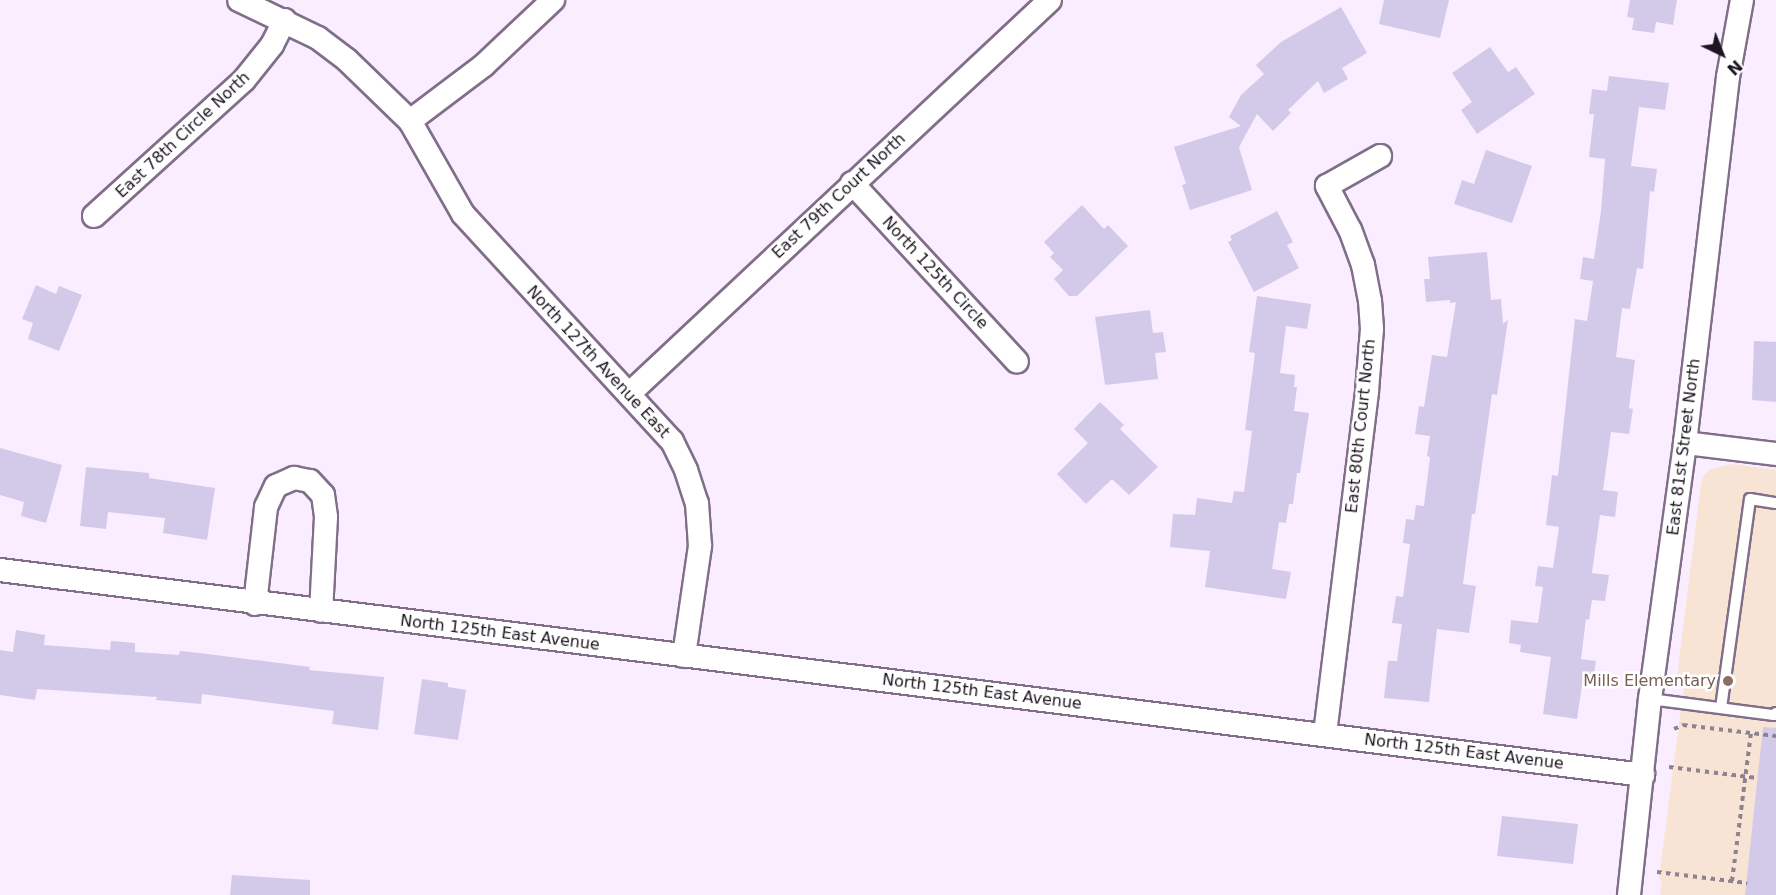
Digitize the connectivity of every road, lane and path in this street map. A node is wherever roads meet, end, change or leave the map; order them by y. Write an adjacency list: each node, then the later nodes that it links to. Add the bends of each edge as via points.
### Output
1 (239, 0): 5 (street, North 127th Avenue East)
2 (553, 0): 6 (street, via 484,65)
3 (1050, 0): 8 (street, East 79th Court North)
4 (1742, 0): 12 (street, East 81st Street North, via 1728,77)
5 (285, 20): 6 (street, North 127th Avenue East, via 347,60); 9 (street, East 78th Circle North, via 272,45 244,80)
6 (410, 121): 11 (street, North 127th Avenue East, via 462,214)
7 (1380, 156): 24 (street, East 80th Court North, via 1327,186 1363,265 1372,329)
8 (852, 183): 10 (street, North 125th Circle); 11 (street, East 79th Court North)
9 (94, 216)
10 (1017, 362)
11 (630, 393): 18 (street, North 127th Avenue East, via 672,441 697,503 700,546)
12 (1685, 443): 13 (street); 19 (street, East 81st Street North)
13 (1776, 454)
14 (1776, 503): 20 (lane, via 1750,499)
15 (0, 570): 16 (street, North 125th East Avenue)
16 (255, 603): 17 (street, North 125th East Avenue); 17 (street, via 266,507 276,486 294,478 310,481 323,495 326,517)
17 (321, 611): 18 (street, North 125th East Avenue)
18 (684, 656): 24 (street, North 125th East Avenue)
19 (1650, 699): 20 (lane); 27 (street, East 81st Street North)
20 (1721, 708): 21 (lane)
21 (1776, 713)
22 (1674, 729): 23 (path, via 1683,725)
23 (1751, 733): 25 (path); 28 (path)
24 (1325, 734): 27 (street, North 125th East Avenue)
25 (1776, 736)
26 (1669, 767): 28 (path)
27 (1643, 775): 33 (street, East 81st Street North)
28 (1745, 777): 29 (path); 31 (path)
29 (1757, 778)
30 (1657, 872): 31 (path)
31 (1732, 881): 32 (path)
32 (1747, 883)
33 (1629, 895)

